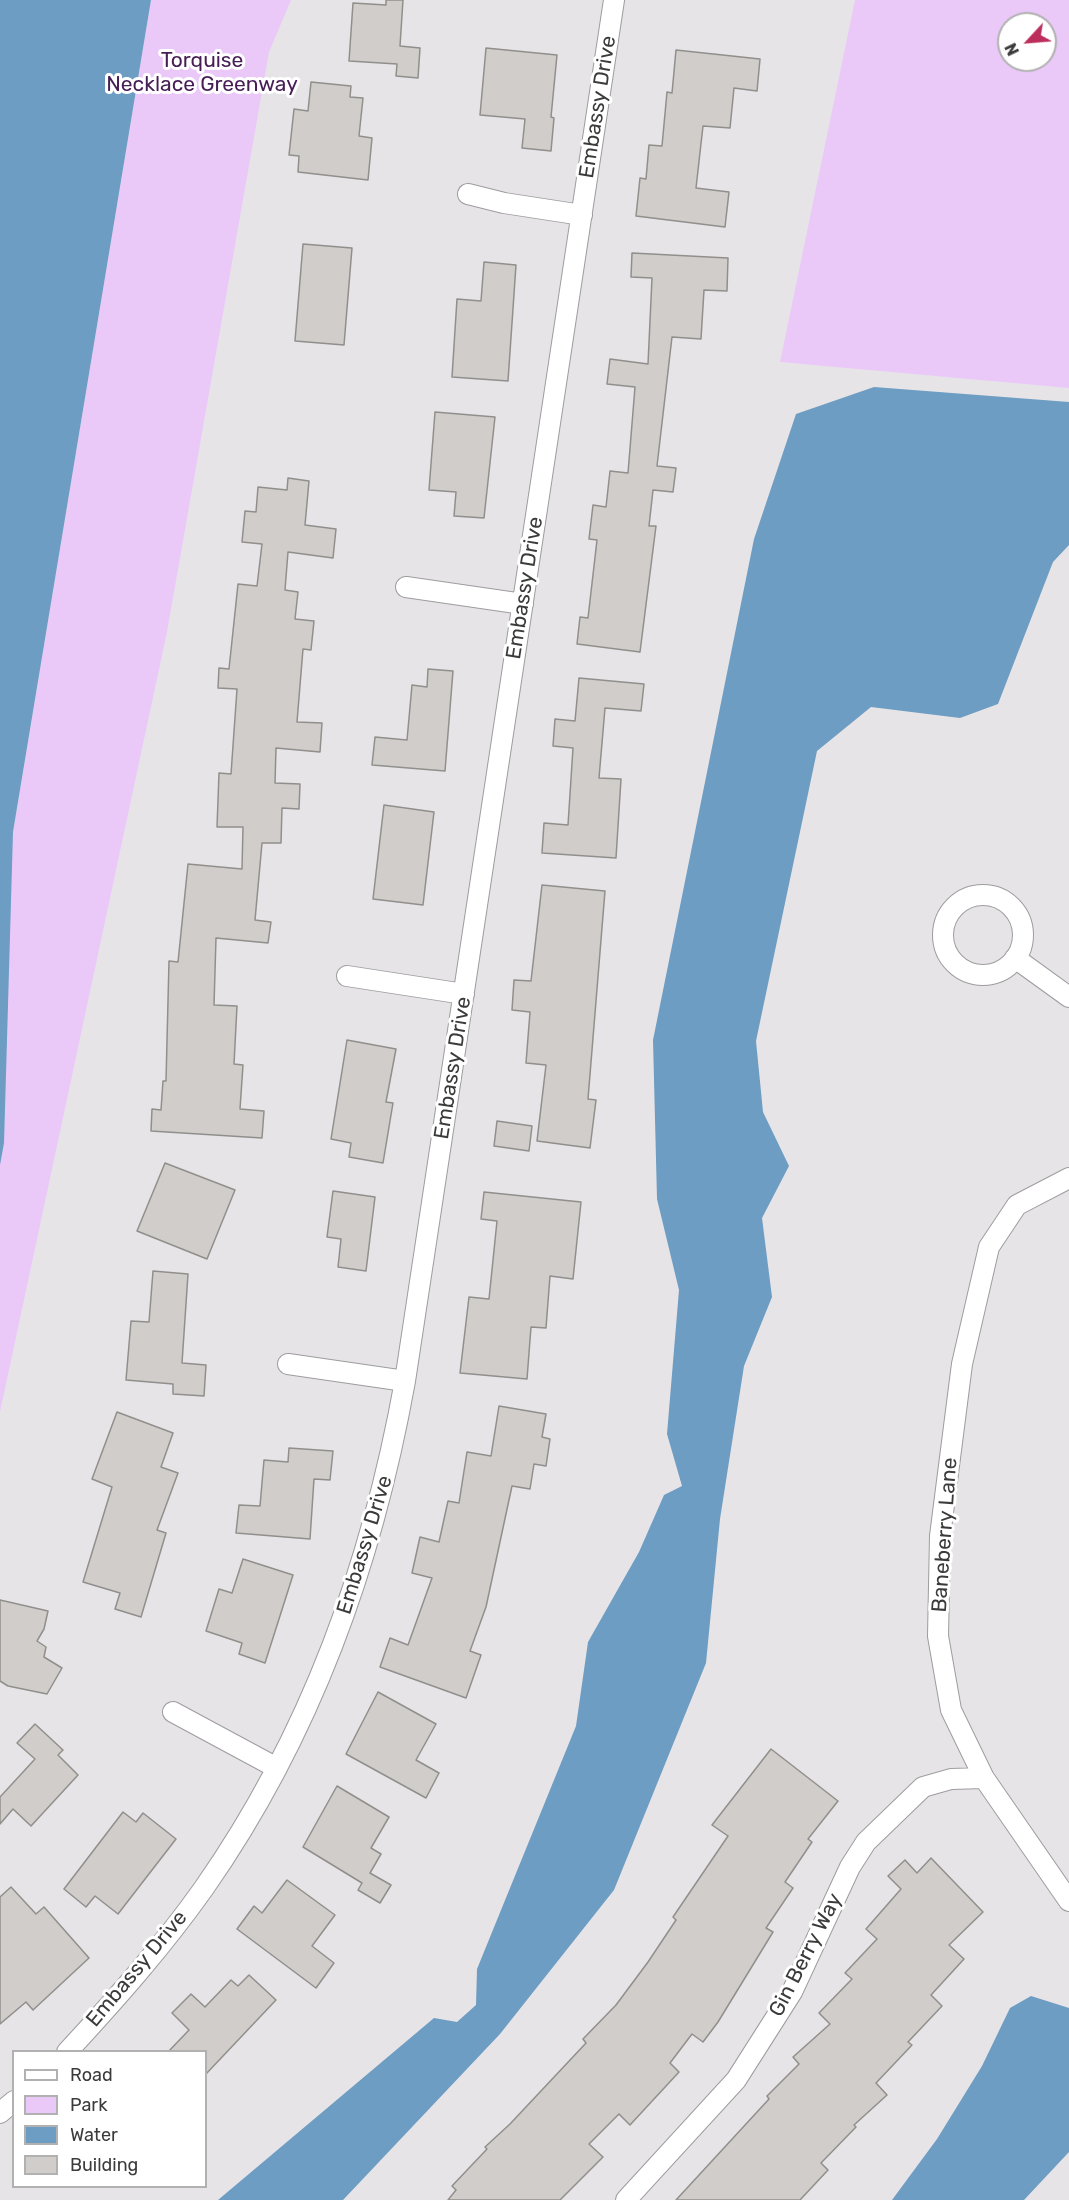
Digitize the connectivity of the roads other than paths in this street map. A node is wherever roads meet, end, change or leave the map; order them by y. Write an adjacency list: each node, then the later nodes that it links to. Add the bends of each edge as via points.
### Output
1 (614, 0): 3 (street, Embassy Drive)
2 (468, 194): 3 (street)
3 (582, 215): 5 (street, Embassy Drive)
4 (406, 587): 5 (street)
5 (523, 604): 8 (street, Embassy Drive)
6 (1015, 958): 6 (street, via 998,973 972,974 961,968 945,949 942,936 949,912 958,903 977,895 997,897 1009,904 1023,928 1023,942); 9 (street)
7 (347, 976): 8 (street)
8 (464, 994): 12 (street, Embassy Drive)
9 (1069, 997)
10 (1069, 1179): 15 (street, Baneberry Lane, via 1017,1205 989,1247 962,1364 940,1536 938,1636 951,1710)
11 (288, 1364): 12 (street)
12 (405, 1381): 14 (street, Embassy Drive, via 391,1458 366,1552 337,1637)
13 (172, 1712): 14 (street)
14 (277, 1768): 17 (street, Embassy Drive, via 204,1887 158,1950)
15 (984, 1778): 16 (street, Baneberry Lane); 20 (street, Gin Berry Way, via 951,1779 923,1787 866,1842 850,1867 792,1992 736,2080)
16 (1069, 1900)
17 (69, 2050)
18 (12, 2103): 19 (street)
19 (0, 2113)
20 (626, 2200)

